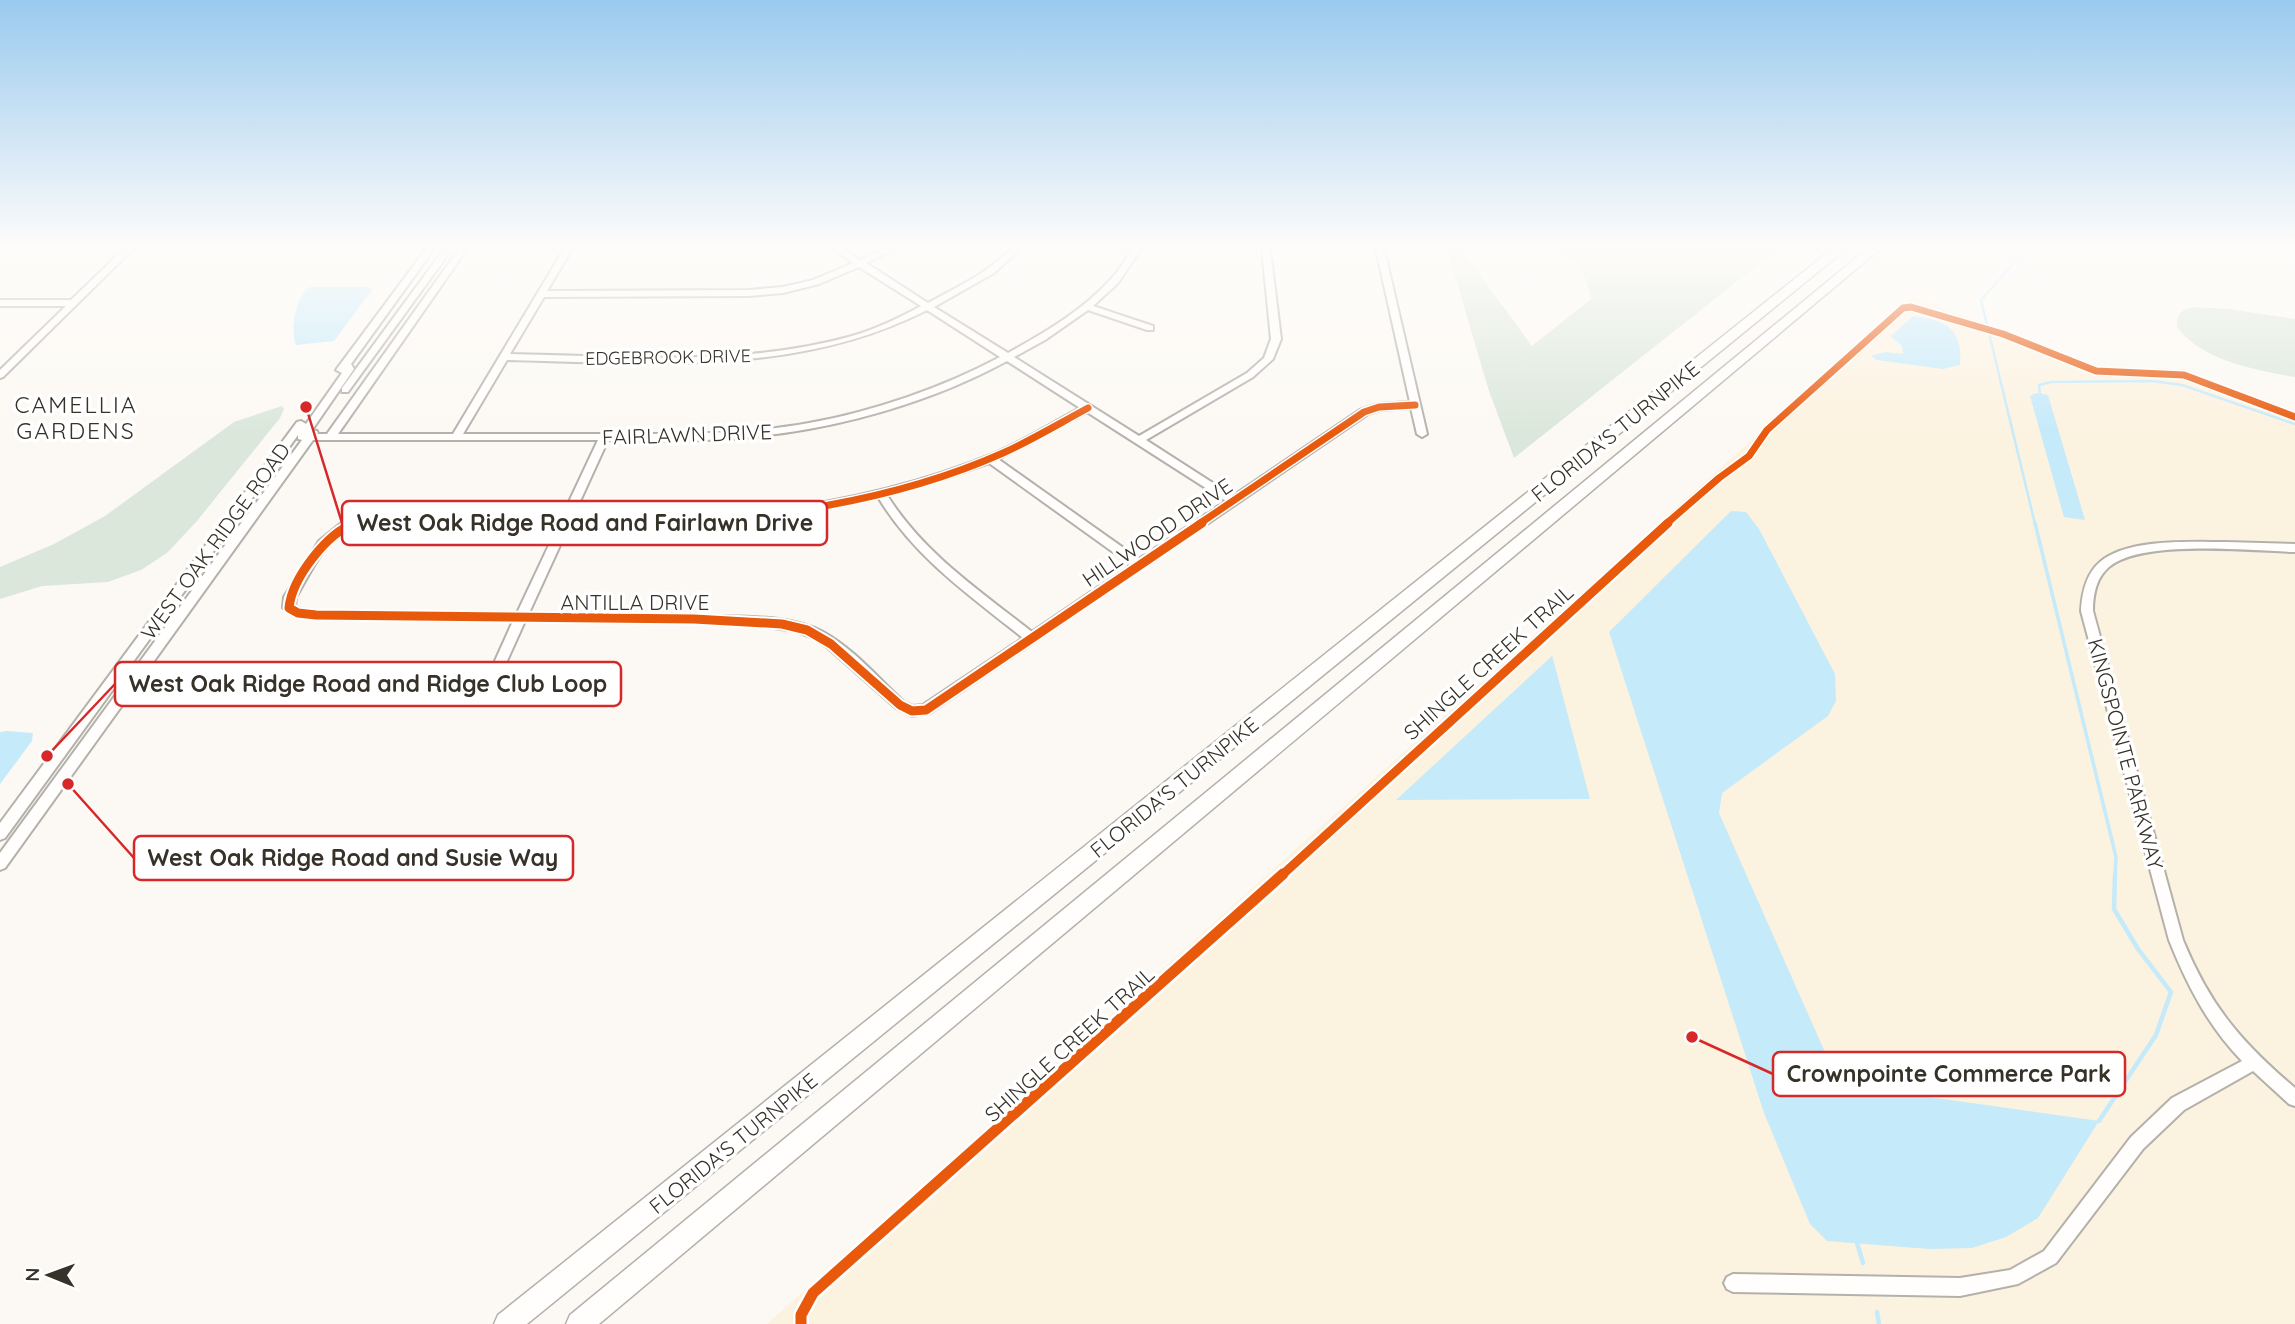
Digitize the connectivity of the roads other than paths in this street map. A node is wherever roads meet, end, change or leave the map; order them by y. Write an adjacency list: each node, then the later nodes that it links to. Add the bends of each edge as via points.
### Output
1 (67, 311): 18 (street)
2 (385, 311): 17 (street, WEST OAK RIDGE ROAD)
3 (403, 311): 23 (street, WEST OAK RIDGE ROAD)
4 (419, 311): 22 (street)
5 (531, 311): 15 (street)
6 (916, 311): 15 (street, EDGEBROOK DRIVE, via 856,337 769,355)
7 (937, 311): 16 (street)
8 (1081, 311): 16 (street, FAIRLAWN DRIVE)
9 (1098, 311): 14 (street)
10 (1273, 311): 26 (street, via 1276,339 1268,359 1250,375)
11 (1394, 311): 19 (street)
12 (1763, 311): 44 (highway, FLORIDA'S TURNPIKE)
13 (1800, 311): 45 (highway, FLORIDA'S TURNPIKE)
14 (1150, 328)
15 (505, 357): 24 (street)
16 (1005, 357): 20 (street); 25 (street, FAIRLAWN DRIVE, via 945,386 819,424 705,437)
17 (346, 365): 23 (street, via 349,369 343,380 301,435); 36 (street, WEST OAK RIDGE ROAD)
18 (0, 375)
19 (1415, 405): 21 (street); 29 (street, HILLWOOD DRIVE, via 1364,412)
20 (1088, 408): 26 (street); 27 (street)
21 (1422, 434)
22 (331, 436): 23 (street, FAIRLAWN DRIVE); 24 (street, FAIRLAWN DRIVE)
23 (310, 437): 37 (street, WEST OAK RIDGE ROAD)
24 (456, 437): 25 (street, FAIRLAWN DRIVE)
25 (604, 438): 30 (street)
26 (1139, 440): 29 (street)
27 (991, 459): 28 (street); 32 (street)
28 (881, 494): 30 (street, via 778,514 677,523); 34 (street, via 893,517 925,552)
29 (1234, 501): 32 (street, HILLWOOD DRIVE)
30 (565, 523): 33 (street); 33 (street, ANTILLA DRIVE, via 378,517 355,521 329,536 290,597 289,608 316,615)
31 (2295, 548): 41 (street, KINGSPOINTE PARKWAY, via 2164,547 2133,552 2110,561 2087,592 2087,611 2176,940 2191,980 2213,1018)
32 (1139, 565): 34 (street, HILLWOOD DRIVE)
33 (520, 619): 35 (street); 38 (street, ANTILLA DRIVE, via 694,619 807,630 900,705 912,711)
34 (1033, 639): 38 (street, HILLWOOD DRIVE)
35 (496, 672)
36 (99, 698): 37 (street); 39 (street, WEST OAK RIDGE ROAD)
37 (118, 698): 40 (street, WEST OAK RIDGE ROAD)
38 (926, 710)
39 (0, 834)
40 (0, 864)
41 (2253, 1063): 42 (street, KINGSPOINTE PARKWAY); 43 (street, via 2178,1104 2137,1143 2050,1257 2012,1278 1961,1287)
42 (2295, 1098)
43 (1733, 1283)
44 (507, 1324)
45 (579, 1324)

